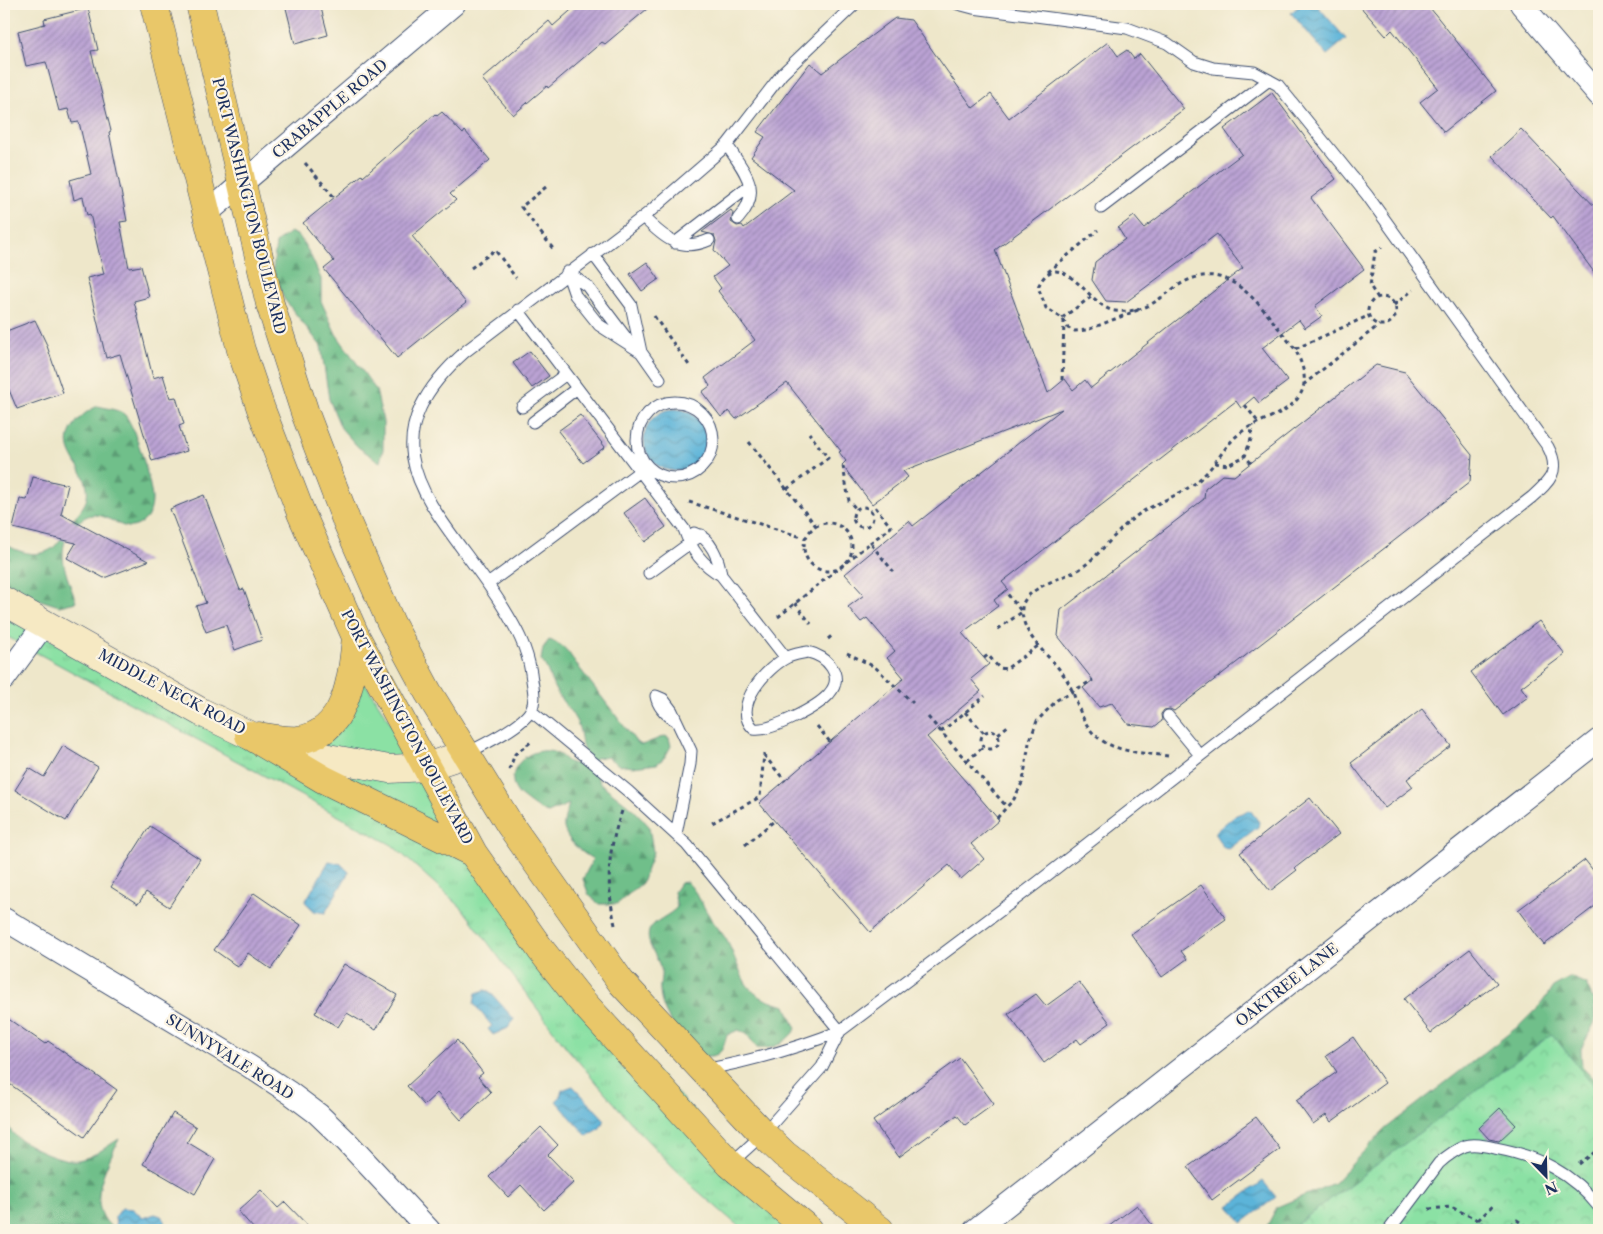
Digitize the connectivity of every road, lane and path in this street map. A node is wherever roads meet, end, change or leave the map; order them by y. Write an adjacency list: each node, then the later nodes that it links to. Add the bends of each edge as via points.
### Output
1 (154, 4): 16 (main road, PORT WASHINGTON BOULEVARD)
2 (200, 4): 11 (main road, PORT WASHINGTON BOULEVARD)
3 (454, 4): 9 (street, CRABAPPLE ROAD)
4 (855, 4): 10 (lane, via 782,74)
5 (958, 4): 7 (lane, via 1128,28 1167,43 1194,62 1213,68 1254,72)
6 (1521, 4): 8 (street)
7 (1269, 80): 15 (lane); 20 (lane, via 1278,85)
8 (1599, 95)
9 (288, 145): 11 (street, CRABAPPLE ROAD); 14 (path)
10 (727, 145): 12 (lane); 17 (lane)
11 (242, 184): 16 (street, CRABAPPLE ROAD); 103 (main road, PORT WASHINGTON BOULEVARD, via 270,304 305,413 346,520 391,623)
12 (750, 185): 18 (lane, via 752,198); 22 (lane)
13 (546, 187): 23 (path, via 521,208)
14 (334, 197)
15 (1101, 208)
16 (206, 214): 77 (main road, PORT WASHINGTON BOULEVARD, via 261,409 301,513)
17 (643, 218): 22 (lane); 24 (lane)
18 (738, 219)
19 (1098, 230): 27 (path)
20 (1397, 236): 30 (path, via 1375,252 1370,286); 104 (lane, via 1548,447 1555,466 1552,476 1532,497)
21 (709, 240): 22 (lane, via 690,246)
22 (675, 244)
23 (554, 250)
24 (593, 254): 26 (lane); 37 (lane, via 631,306)
25 (470, 268): 28 (path, via 495,250)
26 (567, 272): 31 (lane); 37 (lane, via 587,286)
27 (1044, 276): 29 (path, via 1051,272 1065,273 1081,284); 34 (path, via 1038,287 1046,308)
28 (516, 278)
29 (1091, 297): 32 (path, via 1113,311); 34 (path)
30 (1378, 298): 33 (path, via 1368,307); 35 (path, via 1391,301 1396,313 1392,321)
31 (518, 310): 38 (lane); 69 (lane, via 445,370 420,406 411,442 414,467 428,499)
32 (1138, 310): 34 (path, via 1087,330 1075,331 1068,328); 36 (path, via 1158,303 1185,281 1196,277 1221,277 1246,291)
33 (1368, 316): 35 (path); 36 (path)
34 (1063, 320): 40 (path)
35 (1379, 325): 41 (path)
36 (1295, 348): 41 (path, via 1303,368)
37 (637, 350): 39 (lane)
38 (566, 374): 42 (lane); 44 (lane)
39 (660, 379)
40 (1062, 380)
41 (1303, 386): 46 (path, via 1291,406)
42 (576, 389): 45 (lane); 54 (lane)
43 (1245, 405): 46 (path)
44 (522, 407)
45 (533, 422)
46 (1258, 422): 47 (path)
47 (1252, 425): 50 (path); 51 (path, via 1238,435)
48 (809, 433): 55 (path, via 828,458)
49 (750, 442): 55 (path)
50 (1245, 456): 51 (path, via 1228,465); 52 (path)
51 (1215, 463): 72 (path, via 1191,486 1135,517 1082,568 1048,582 1030,594)
52 (1251, 463)
53 (843, 466): 57 (path, via 850,501)
54 (643, 469): 54 (lane, via 676,478 695,472 709,456 712,446 711,430 704,416 687,404 676,402 655,407 641,423 636,442); 60 (lane); 69 (lane)
55 (787, 489): 59 (path)
56 (684, 501): 62 (path)
57 (856, 510): 58 (path, via 866,508); 58 (path, via 854,520 863,527 871,523)
58 (871, 511): 63 (path, via 876,508 891,527)
59 (816, 526): 62 (path); 65 (path, via 831,524 845,531 851,552)
60 (684, 529): 61 (lane); 64 (lane)
61 (701, 535): 64 (lane); 68 (lane, via 718,558)
62 (805, 538): 65 (path, via 804,554 813,567 829,571)
63 (870, 543): 65 (path); 66 (path)
64 (689, 544): 67 (lane); 68 (lane, via 706,567)
65 (843, 565): 74 (path, via 796,603)
66 (893, 571)
67 (649, 573)
68 (722, 575): 81 (lane)
69 (488, 584): 88 (lane, via 525,648 533,690)
70 (1005, 591): 72 (path)
71 (4, 601): 73 (main road, MIDDLE NECK ROAD)
72 (1022, 612): 75 (path); 79 (path, via 1028,631)
73 (45, 623): 83 (street); 98 (main road, MIDDLE NECK ROAD, via 201,712)
74 (811, 624)
75 (998, 629)
76 (834, 634): 78 (path)
77 (356, 637): 98 (main road, via 348,688 339,714 331,724 321,732 299,740); 107 (main road, PORT WASHINGTON BOULEVARD)
78 (828, 639)
79 (1038, 646): 82 (path, via 1006,669 999,668 988,655); 85 (path, via 1058,667)
80 (847, 653): 87 (path, via 875,667)
81 (786, 658): 81 (lane, via 808,652 825,659 835,674 831,692 821,702 777,725 754,729 748,724 746,704 759,682)
82 (984, 658)
83 (4, 679)
84 (1093, 680): 85 (path)
85 (1073, 692): 105 (path, via 1086,724 1104,743 1115,748); 110 (path, via 1051,704 1037,721 1029,744 1023,781)
86 (985, 696): 89 (path)
87 (913, 703)
88 (531, 710): 103 (lane, via 510,729); 115 (lane)
89 (965, 712): 95 (path); 96 (path)
90 (1168, 716): 104 (lane)
91 (928, 717): 95 (path)
92 (675, 720): 115 (lane, via 689,744 691,757)
93 (1009, 725): 97 (path)
94 (817, 726): 100 (path)
95 (941, 732): 106 (path)
96 (984, 733): 97 (path); 102 (path, via 981,739)
97 (998, 734): 102 (path, via 998,746 992,750)
98 (249, 735): 107 (main road, MIDDLE NECK ROAD, via 359,765 389,770); 117 (main road, via 323,779)
99 (531, 742): 108 (path, via 512,758)
100 (830, 742)
101 (1599, 742): 131 (street, OAKTREE LANE)
102 (983, 747): 106 (path)
103 (465, 754): 107 (main road, MIDDLE NECK ROAD); 121 (main road, PORT WASHINGTON BOULEVARD, via 510,826 621,982)
104 (1200, 755): 120 (lane)
105 (1168, 756)
106 (966, 761): 110 (path)
107 (426, 767): 117 (main road, PORT WASHINGTON BOULEVARD)
108 (509, 774)
109 (785, 781): 114 (path, via 764,754 760,797)
110 (1007, 807): 112 (path)
111 (622, 809): 119 (path, via 608,860 610,900)
112 (997, 818)
113 (774, 821): 116 (path)
114 (712, 822)
115 (676, 834): 120 (lane)
116 (745, 845)
117 (473, 852): 123 (main road, PORT WASHINGTON BOULEVARD, via 541,950 579,998)
118 (4, 919): 128 (street, SUNNYVALE ROAD, via 290,1093 346,1141)
119 (616, 926)
120 (840, 1032): 121 (lane, via 748,1062); 122 (lane, via 822,1067)
121 (703, 1070): 122 (main road, PORT WASHINGTON BOULEVARD)
122 (763, 1134): 123 (lane); 130 (main road, PORT WASHINGTON BOULEVARD)
123 (730, 1164): 129 (main road, PORT WASHINGTON BOULEVARD)
124 (1410, 1202): 126 (lane, via 1447,1156 1463,1147 1477,1145 1514,1151 1549,1164 1581,1186); 127 (path, via 1433,1210 1451,1208); 132 (lane)
125 (1495, 1204): 127 (path)
126 (1599, 1207)
127 (1478, 1220): 133 (path)
128 (429, 1230)
129 (809, 1230)
130 (880, 1230)
131 (975, 1230)
132 (1389, 1230)
133 (1488, 1230)
134 (1504, 1230): 135 (path, via 1517,1220)
135 (1531, 1230)

